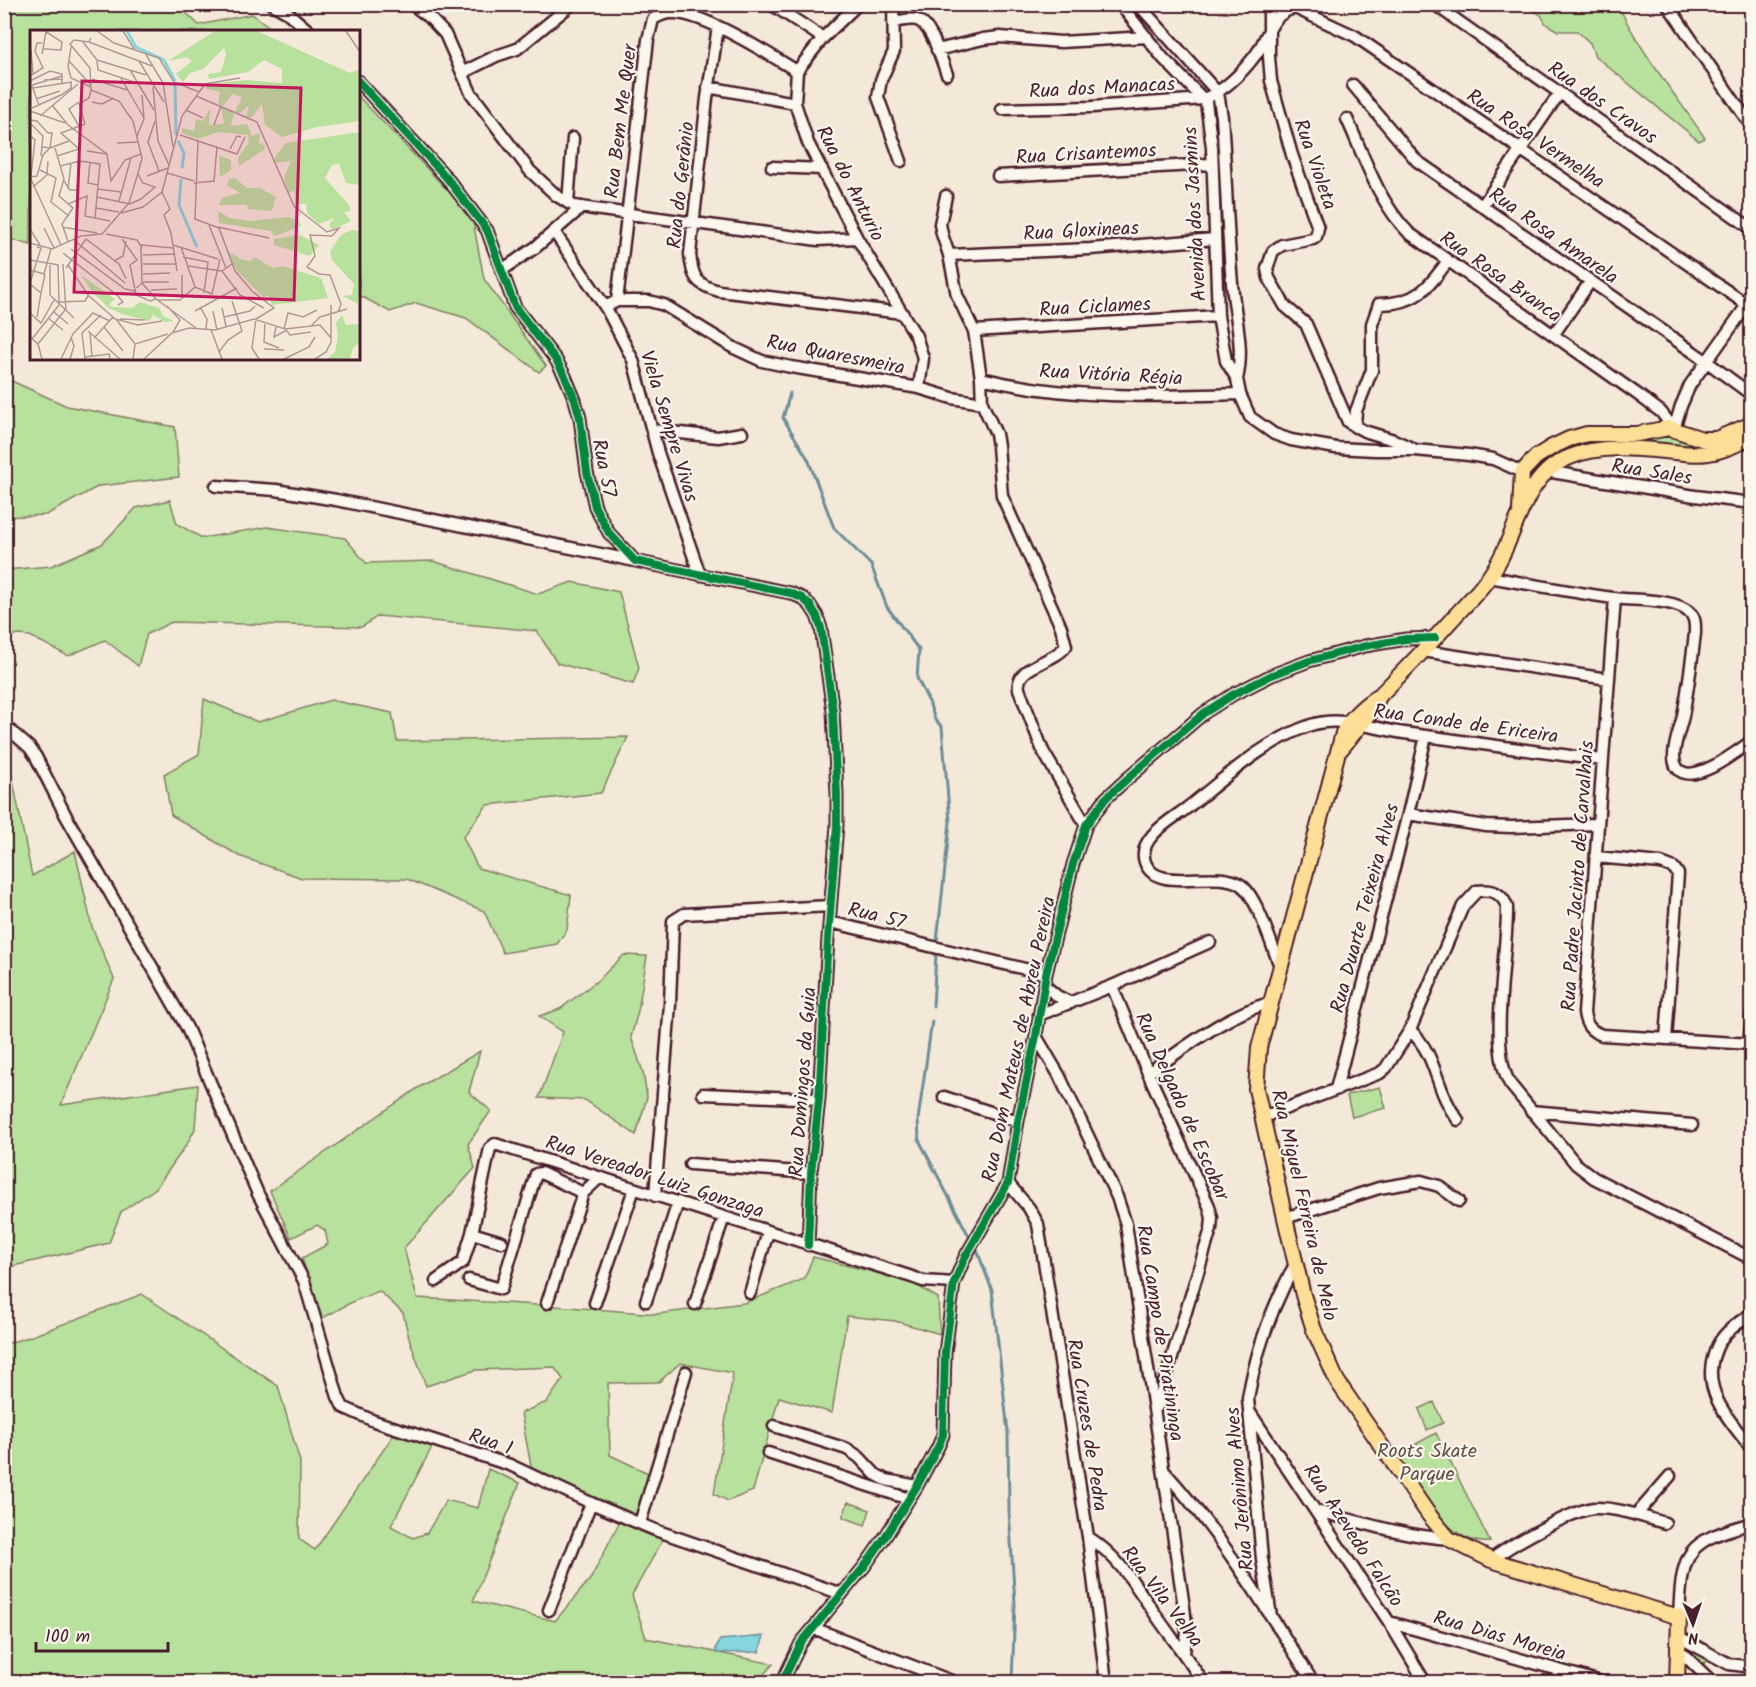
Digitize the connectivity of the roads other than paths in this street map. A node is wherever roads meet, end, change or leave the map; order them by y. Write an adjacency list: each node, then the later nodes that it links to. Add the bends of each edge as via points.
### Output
1 (272, 4): 16 (street)
2 (412, 4): 21 (street, via 445,34)
3 (572, 4): 21 (street, via 517,49)
4 (771, 4): 18 (street)
5 (858, 4): 18 (street)
6 (893, 4): 13 (street)
7 (1120, 4): 17 (street, Avenida dos Jasmins)
8 (1138, 4): 26 (street)
9 (1267, 4): 15 (street, Rua Violeta)
10 (1434, 4): 27 (street, Rua dos Cravos)
11 (1667, 4): 32 (street)
12 (1293, 6): 15 (street, Rua Rosa Vermelha); 34 (street, Rua Rosa Vermelha, via 1355,36)
13 (893, 22): 19 (street, via 911,19 923,23); 35 (street, via 894,51 878,97)
14 (718, 27): 20 (street, Rua Bem Me Quer); 25 (street, Rua do Gerânio); 44 (street, Rua Bem Me Quer, via 698,17 671,13 653,19)
15 (1270, 27): 26 (street, via 1253,57); 69 (street, Rua Violeta, via 1271,81 1318,228 1313,239 1282,245 1273,251 1267,273 1285,306 1306,324 1343,413)
16 (307, 30)
17 (1147, 37): 19 (street, via 1061,42 983,39); 28 (street, Avenida dos Jasmins)
18 (823, 38): 20 (street)
19 (937, 50): 22 (street)
20 (797, 71): 29 (street, Rua do Anturio)
21 (462, 73): 41 (street, via 471,93 530,171)
22 (947, 74)
23 (360, 83): 52 (street, Rua 57, via 477,215)
24 (1353, 86): 42 (street, Rua Rosa Amarela, via 1412,157)
25 (708, 87): 29 (street); 45 (street, Rua do Gerânio)
26 (1218, 93): 28 (street, Rua dos Manacas); 63 (street, Avenida dos Jasmins, via 1233,301 1241,348)
27 (1559, 94): 34 (street); 46 (street, Rua dos Cravos)
28 (1204, 99): 30 (street, Rua dos Manacas, via 1092,107); 36 (street, Avenida dos Jasmins, via 1209,115)
29 (795, 103): 38 (street, Rua do Anturio)
30 (1002, 108)
31 (1347, 119): 51 (street, Rua Rosa Branca, via 1391,212 1409,233)
32 (1752, 128)
33 (573, 138): 41 (street)
34 (1520, 151): 42 (street); 55 (street, Rua Rosa Vermelha)
35 (901, 161)
36 (1212, 164): 39 (street, Rua Crisantemos); 49 (street, Avenida dos Jasmins)
37 (772, 167): 38 (street)
38 (822, 169): 48 (street, Rua do Anturio)
39 (998, 176)
40 (946, 196): 50 (street, via 940,224)
41 (568, 203): 43 (street)
42 (1482, 206): 53 (street, Rua Rosa Amarela)
43 (582, 207): 44 (street); 47 (street)
44 (627, 213): 45 (street); 54 (street, Rua Bem Me Quer)
45 (693, 222): 48 (street, via 818,240); 57 (street, Rua do Gerânio, via 692,272 709,289)
46 (1752, 229)
47 (555, 233): 52 (street); 56 (street, Viela Sempre Vivas)
48 (857, 238): 57 (street, Rua do Anturio)
49 (1215, 239): 50 (street, Rua Gloxineas); 58 (street, Avenida dos Jasmins)
50 (949, 255): 59 (street, via 957,295)
51 (1448, 261): 60 (street, Rua Rosa Branca); 69 (street, via 1421,293 1405,301 1379,304 1372,324 1372,370 1356,411)
52 (502, 270): 82 (street, Rua 57, via 515,307 556,360 575,400 595,507 609,533)
53 (1590, 282): 60 (street); 61 (street, Rua Rosa Amarela)
54 (617, 301): 56 (street); 64 (street, Rua Quaresmeira, via 664,305 762,361)
55 (1750, 303): 61 (street)
56 (605, 307): 71 (street, Viela Sempre Vivas, via 633,360)
57 (902, 313): 64 (street, Rua do Anturio, via 923,358)
58 (1218, 316): 59 (street, Rua Ciclames); 63 (street, Avenida dos Jasmins, via 1226,362)
59 (974, 331): 62 (street)
60 (1554, 334): 70 (street, Rua Rosa Branca, via 1661,412)
61 (1706, 361): 66 (street, Rua Rosa Amarela); 70 (street, via 1690,385)
62 (981, 378): 65 (street, Rua Vitória Régia, via 1030,389 1120,396); 67 (street)
63 (1237, 379): 65 (street, Avenida dos Jasmins)
64 (919, 388): 67 (street, Rua Quaresmeira)
65 (1240, 394): 76 (street, Avenida dos Jasmins, via 1250,417 1274,434 1291,440 1336,448)
66 (1752, 395)
67 (982, 403): 96 (street, via 996,434 1004,502 1065,641 1059,653 1021,676 1019,689 1044,751)
68 (1752, 424): 70 (main road, via 1716,440)
69 (1355, 427): 76 (street)
70 (1674, 429): 73 (main road)
71 (652, 430): 72 (street, via 718,437); 83 (street, Viela Sempre Vivas)
72 (742, 434)
73 (1637, 434): 75 (main road); 78 (main road, via 1599,433 1569,439 1536,457)
74 (1752, 437): 75 (main road, via 1717,452 1698,454)
75 (1634, 449): 77 (main road, via 1586,452 1560,461)
76 (1415, 450): 78 (street, Avenida dos Jasmins, via 1469,454)
77 (1546, 471): 80 (street, Rua Sales); 81 (main road)
78 (1522, 472): 81 (main road)
79 (216, 486): 82 (street, via 336,500)
80 (1752, 503)
81 (1520, 510): 84 (main road, Rua Miguel Ferreira de Melo)
82 (635, 561): 83 (street, Rua 57)
83 (700, 575): 98 (street, Rua 57, via 790,593 802,598 817,616 833,711 837,825)
84 (1489, 577): 85 (street); 86 (main road, Rua Miguel Ferreira de Melo)
85 (1615, 598): 88 (street, Rua Padre Jacinto de Carvalhais); 92 (street, via 1667,603 1693,616 1692,659 1674,753 1680,771 1701,772)
86 (1435, 638): 87 (main road, Rua Miguel Ferreira de Melo); 96 (street, Rua Dom Mateus de Abreu Pereira, via 1375,644 1310,661 1234,694 1204,713 1134,772 1106,798)
87 (1423, 651): 88 (street); 89 (main road, Rua Miguel Ferreira de Melo, via 1380,695 1363,706)
88 (1608, 679): 93 (street, Rua Padre Jacinto de Carvalhais)
89 (1354, 724): 91 (street, Rua Conde de Ericeira); 101 (main road, Rua Miguel Ferreira de Melo, via 1339,751); 101 (street, Rua Conde de Ericeira, via 1326,721 1286,736 1248,759 1160,829 1146,846 1144,861 1162,878 1220,878 1242,885 1255,904)
90 (4, 725): 160 (street, Rua 1, via 36,757 186,1028 258,1194 304,1281 343,1407 374,1421 510,1465)
91 (1426, 736): 93 (street, Rua Conde de Ericeira); 94 (street, Rua Duarte Teixeira Alves)
92 (1752, 741)
93 (1602, 760): 95 (street, Rua Padre Jacinto de Carvalhais)
94 (1408, 814): 95 (street, via 1486,826); 113 (street, Rua Duarte Teixeira Alves)
95 (1598, 824): 97 (street, Rua Padre Jacinto de Carvalhais)
96 (1086, 825): 102 (street, Rua Dom Mateus de Abreu Pereira)
97 (1596, 857): 110 (street, Rua Padre Jacinto de Carvalhais, via 1585,1022 1602,1035); 110 (street, via 1661,863 1674,867 1678,874)
98 (831, 906): 99 (street, Rua 57); 128 (street, via 684,914 673,921)
99 (830, 922): 102 (street, Rua 57); 116 (street, Rua Domingos da Guia)
100 (1210, 942): 103 (street)
101 (1280, 966): 105 (main road, Rua Miguel Ferreira de Melo)
102 (1045, 980): 104 (street, via 1057,996); 107 (street, Rua Dom Mateus de Abreu Pereira)
103 (1112, 986): 104 (street); 112 (street, Rua Delgado de Escobar)
104 (1071, 1003): 107 (street)
105 (1270, 1003): 112 (street, via 1233,1017); 118 (main road, Rua Miguel Ferreira de Melo, via 1256,1065)
106 (1752, 1014): 111 (street)
107 (1039, 1015): 109 (street, Rua Dom Mateus de Abreu Pereira)
108 (1410, 1030): 113 (street, via 1380,1073); 117 (street, via 1463,906 1479,890 1501,896 1507,910 1500,1033 1502,1064 1510,1084); 119 (street, via 1426,1049 1444,1097)
109 (1036, 1036): 120 (street, Rua Dom Mateus de Abreu Pereira); 152 (street, Rua Campo de Piratininga, via 1118,1197 1126,1224)
110 (1666, 1039): 111 (street, Rua Padre Jacinto de Carvalhais)
111 (1750, 1045)
112 (1148, 1073): 152 (street, Rua Delgado de Escobar, via 1212,1218)
113 (1336, 1089): 118 (street)
114 (703, 1094): 116 (street)
115 (944, 1097): 120 (street)
116 (819, 1099): 123 (street, Rua Domingos da Guia)
117 (1531, 1111): 121 (street); 137 (street, via 1576,1164 1594,1178)
118 (1263, 1117): 132 (main road, Rua Miguel Ferreira de Melo)
119 (1458, 1120)
120 (1018, 1121): 125 (street, Rua Dom Mateus de Abreu Pereira)
121 (1692, 1125)
122 (690, 1164): 123 (street)
123 (811, 1173): 136 (street, Rua Domingos da Guia)
124 (599, 1178): 126 (street, Rua Vereador Luiz Gonzaga); 127 (street); 134 (street, Rua Vereador Luiz Gonzaga, via 495,1144 490,1148)
125 (1008, 1183): 141 (street, Rua Dom Mateus de Abreu Pereira); 166 (street, Rua Cruzes de Pedra, via 1038,1224)
126 (634, 1190): 128 (street, Rua Vereador Luiz Gonzaga); 147 (street)
127 (583, 1193): 139 (street, via 536,1174 501,1289); 146 (street)
128 (655, 1196): 130 (street, Rua Vereador Luiz Gonzaga)
129 (1459, 1201): 132 (street, via 1439,1186 1421,1181 1379,1188)
130 (678, 1202): 131 (street, Rua Vereador Luiz Gonzaga); 145 (street)
131 (724, 1217): 133 (street, Rua Vereador Luiz Gonzaga); 148 (street)
132 (1285, 1218): 138 (main road, Rua Miguel Ferreira de Melo)
133 (768, 1232): 136 (street, Rua Vereador Luiz Gonzaga); 143 (street)
134 (472, 1233): 135 (street); 140 (street, Rua Vereador Luiz Gonzaga, via 463,1262)
135 (502, 1242)
136 (807, 1245): 141 (street, Rua Vereador Luiz Gonzaga, via 923,1281)
137 (1752, 1259)
138 (1296, 1263): 142 (street, Rua Jerônimo Alves); 144 (main road, Rua Miguel Ferreira de Melo)
139 (469, 1280)
140 (436, 1281)
141 (954, 1283): 158 (street, Rua Dom Mateus de Abreu Pereira, via 945,1353 943,1435)
142 (1284, 1285): 144 (street); 151 (street, Rua Jerônimo Alves, via 1251,1381)
143 (750, 1293)
144 (1304, 1295): 167 (main road, Rua Miguel Ferreira de Melo, via 1314,1330 1337,1381 1416,1498)
145 (646, 1301)
146 (547, 1303)
147 (595, 1303)
148 (695, 1304)
149 (1752, 1313): 154 (street, via 1720,1339 1711,1378 1720,1406)
150 (686, 1372): 163 (street)
151 (1249, 1410): 161 (street, Rua Azevedo Falcão); 171 (street, Rua Jerônimo Alves)
152 (1155, 1413): 156 (street, Rua Campo de Piratininga)
153 (774, 1426): 158 (street, via 848,1449 886,1480)
154 (1752, 1449)
155 (768, 1453): 159 (street)
156 (1164, 1471): 171 (street, via 1188,1498); 176 (street, Rua Campo de Piratininga, via 1187,1633)
157 (1670, 1476): 162 (street)
158 (917, 1486): 159 (street, Rua Dom Mateus de Abreu Pereira)
159 (909, 1498): 169 (street, Rua Dom Mateus de Abreu Pereira)
160 (591, 1503): 163 (street, Rua 1); 170 (street)
161 (1317, 1511): 167 (street, via 1396,1532); 173 (street, Rua Azevedo Falcão)
162 (1636, 1515): 164 (street); 168 (street, via 1590,1509 1527,1536)
163 (640, 1523): 169 (street, Rua 1)
164 (1665, 1523)
165 (1752, 1523): 172 (street, via 1721,1532 1694,1548 1683,1569)
166 (1088, 1537): 176 (street, Rua Vila Velha, via 1117,1561); 182 (street, Rua Cruzes de Pedra)
167 (1449, 1539): 168 (main road, Rua Miguel Ferreira de Melo)
168 (1491, 1560): 172 (main road, Rua Miguel Ferreira de Melo)
169 (842, 1594): 174 (street, Rua Dom Mateus de Abreu Pereira)
170 (549, 1610)
171 (1271, 1616): 184 (street, Rua Jerônimo Alves)
172 (1678, 1617): 175 (main road)
173 (1389, 1622): 185 (street, Rua Azevedo Falcão); 186 (street, Rua Dias Moreia)
174 (813, 1628): 180 (street, Rua Dom Mateus de Abreu Pereira, via 796,1650); 181 (street)
175 (1678, 1643): 177 (street); 179 (street); 187 (main road)
176 (1184, 1653): 183 (street, Rua Vila Velha)
177 (1718, 1659): 178 (street); 179 (street)
178 (1752, 1667)
179 (1702, 1672): 188 (street)
180 (782, 1683)
181 (954, 1683)
182 (1106, 1683)
183 (1203, 1683)
184 (1313, 1683)
185 (1425, 1683)
186 (1601, 1683)
187 (1677, 1683)
188 (1712, 1683)

